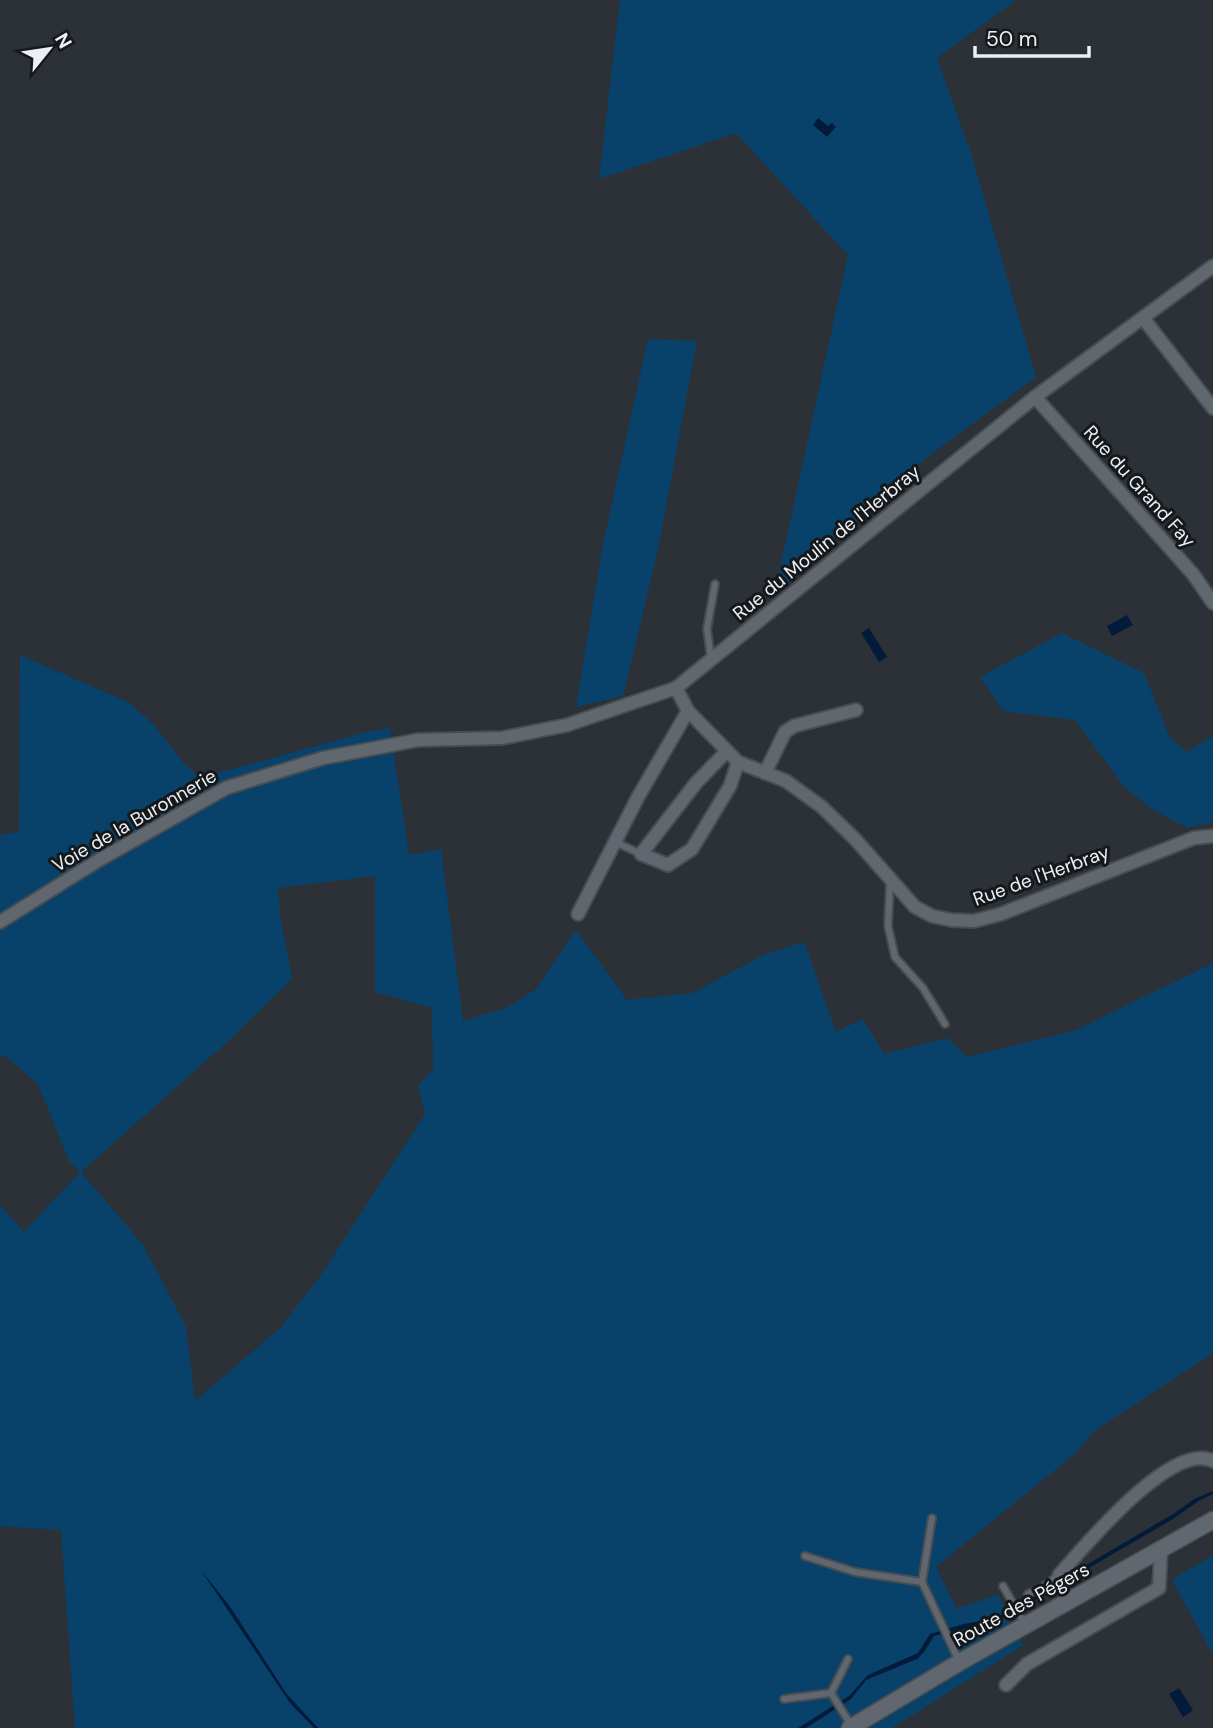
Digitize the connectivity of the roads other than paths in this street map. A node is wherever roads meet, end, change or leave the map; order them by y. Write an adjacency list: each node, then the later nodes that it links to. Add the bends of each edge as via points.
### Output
1 (1213, 266): 2 (street, Rue du Moulin de l'Herbray)
2 (1143, 318): 3 (street, Rue du Moulin de l'Herbray); 4 (street)
3 (1035, 397): 6 (street, Rue du Grand Fay, via 1193,574); 7 (street, Rue du Moulin de l'Herbray)
4 (1213, 408)
5 (715, 584): 7 (lane, via 706,629)
6 (1213, 603)
7 (712, 661): 8 (street, Rue du Moulin de l'Herbray)
8 (676, 688): 10 (street, Rue de l'Herbray); 11 (street, Rue du Moulin de l'Herbray, via 538,732 502,738)
9 (856, 710): 14 (street, via 785,732)
10 (688, 711): 12 (street, Rue de l'Herbray); 16 (street)
11 (418, 740): 20 (street, Voie de la Buronnerie, via 323,758 226,788)
12 (727, 751): 13 (street, Rue de l'Herbray); 17 (street)
13 (738, 762): 14 (street, Rue de l'Herbray); 17 (street, via 730,786 692,849 668,865)
14 (765, 773): 18 (street, Rue de l'Herbray, via 822,807)
15 (1213, 836): 18 (street, Rue de l'Herbray, via 1194,838 974,921 932,916 915,907)
16 (615, 842): 17 (lane); 19 (street)
17 (640, 855)
18 (890, 880): 21 (lane, via 888,926 895,957 923,988)
19 (578, 914)
20 (0, 922)
21 (945, 1024)
22 (1213, 1461): 27 (street, via 1197,1457 1164,1471 1134,1495)
23 (932, 1518): 28 (lane)
24 (1213, 1520): 25 (street, Route des Pégers)
25 (1161, 1549): 31 (street, Route des Pégers); 34 (street, via 1159,1588 1027,1664)
26 (805, 1556): 28 (lane, via 855,1572)
27 (1059, 1575): 30 (lane)
28 (922, 1582): 33 (lane)
29 (1003, 1586): 31 (lane)
30 (1028, 1594)
31 (1026, 1626): 33 (street, Route des Pégers)
32 (848, 1659): 35 (lane)
33 (960, 1662): 37 (street, Route des Pégers)
34 (1006, 1685)
35 (831, 1693): 36 (lane); 37 (lane)
36 (784, 1699)
37 (851, 1728)

